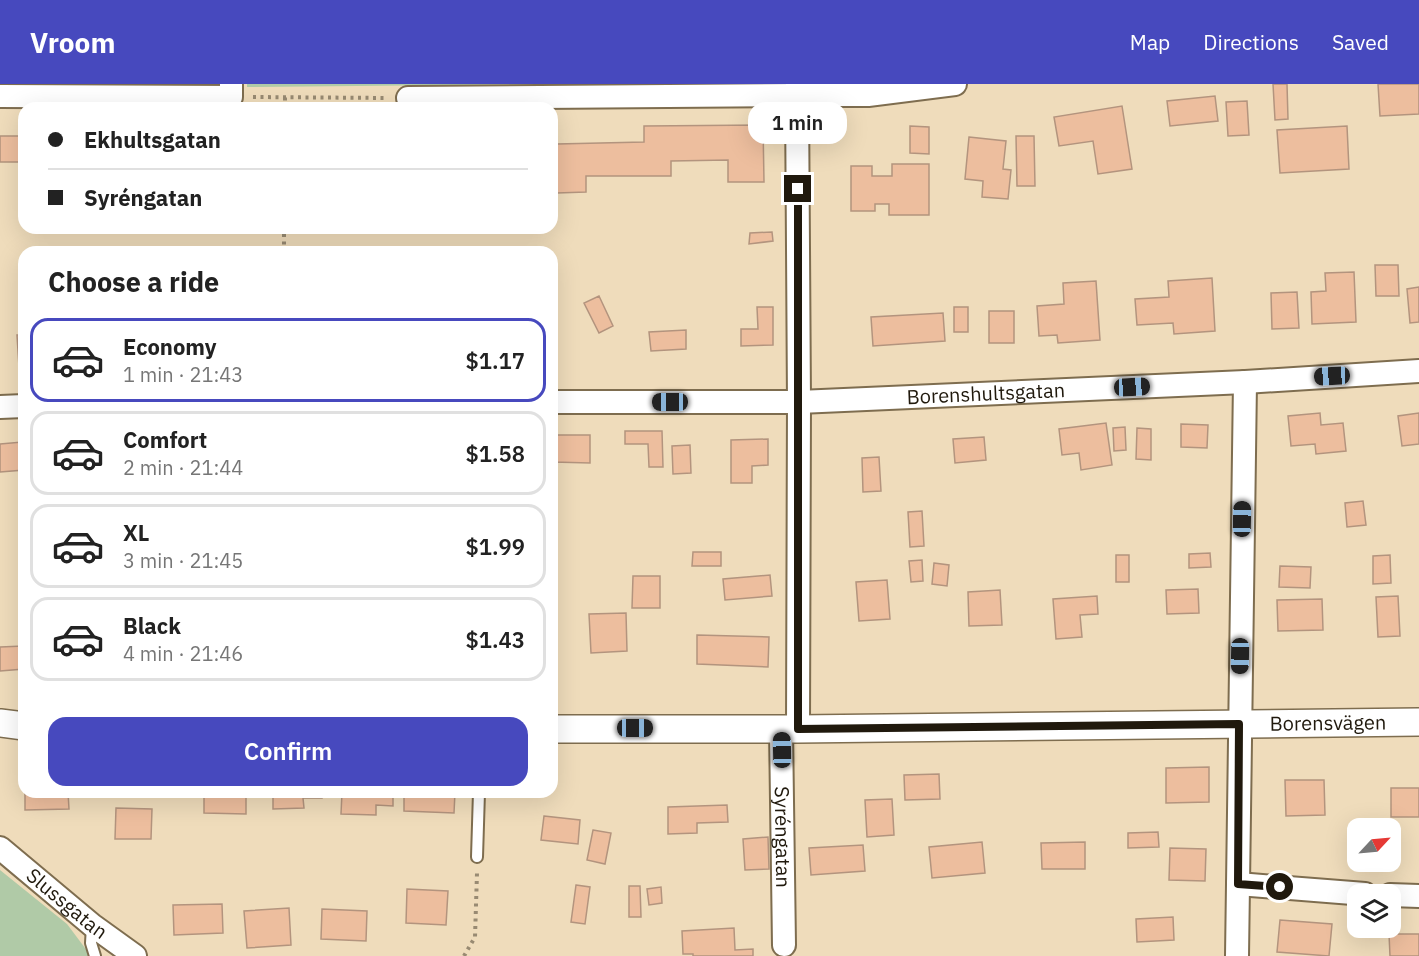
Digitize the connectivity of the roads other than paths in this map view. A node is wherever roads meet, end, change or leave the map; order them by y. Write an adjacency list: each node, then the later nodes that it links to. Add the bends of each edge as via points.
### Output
1 (955, 84): 2 (street, via 868,95)
2 (797, 89): 5 (street); 9 (street, Syréngatan)
3 (231, 90): 4 (street)
4 (0, 96)
5 (408, 98)
6 (1419, 371): 7 (street, Borenshultsgatan)
7 (1245, 382): 9 (street, Borenshultsgatan); 14 (street)
8 (558, 402): 9 (street, Borenshultsgatan)
9 (799, 402): 17 (street, Syréngatan)
10 (18, 406): 11 (street)
11 (0, 407)
12 (1419, 722): 14 (street, Borensvägen)
13 (0, 723): 15 (street)
14 (1239, 724): 17 (street, Borensvägen); 21 (street)
15 (18, 725)
16 (558, 729): 17 (street, Borensvägen)
17 (790, 729): 26 (street, Syréngatan)
18 (479, 798): 20 (lane)
19 (0, 848): 25 (street, Slussgatan)
20 (477, 857)
21 (1238, 884): 22 (street); 29 (street)
22 (1347, 893)
23 (1401, 895): 24 (street)
24 (1419, 896)
25 (92, 925): 27 (lane); 28 (street, Slussgatan)
26 (784, 945)
27 (95, 956)
28 (135, 956)
29 (1237, 956)

